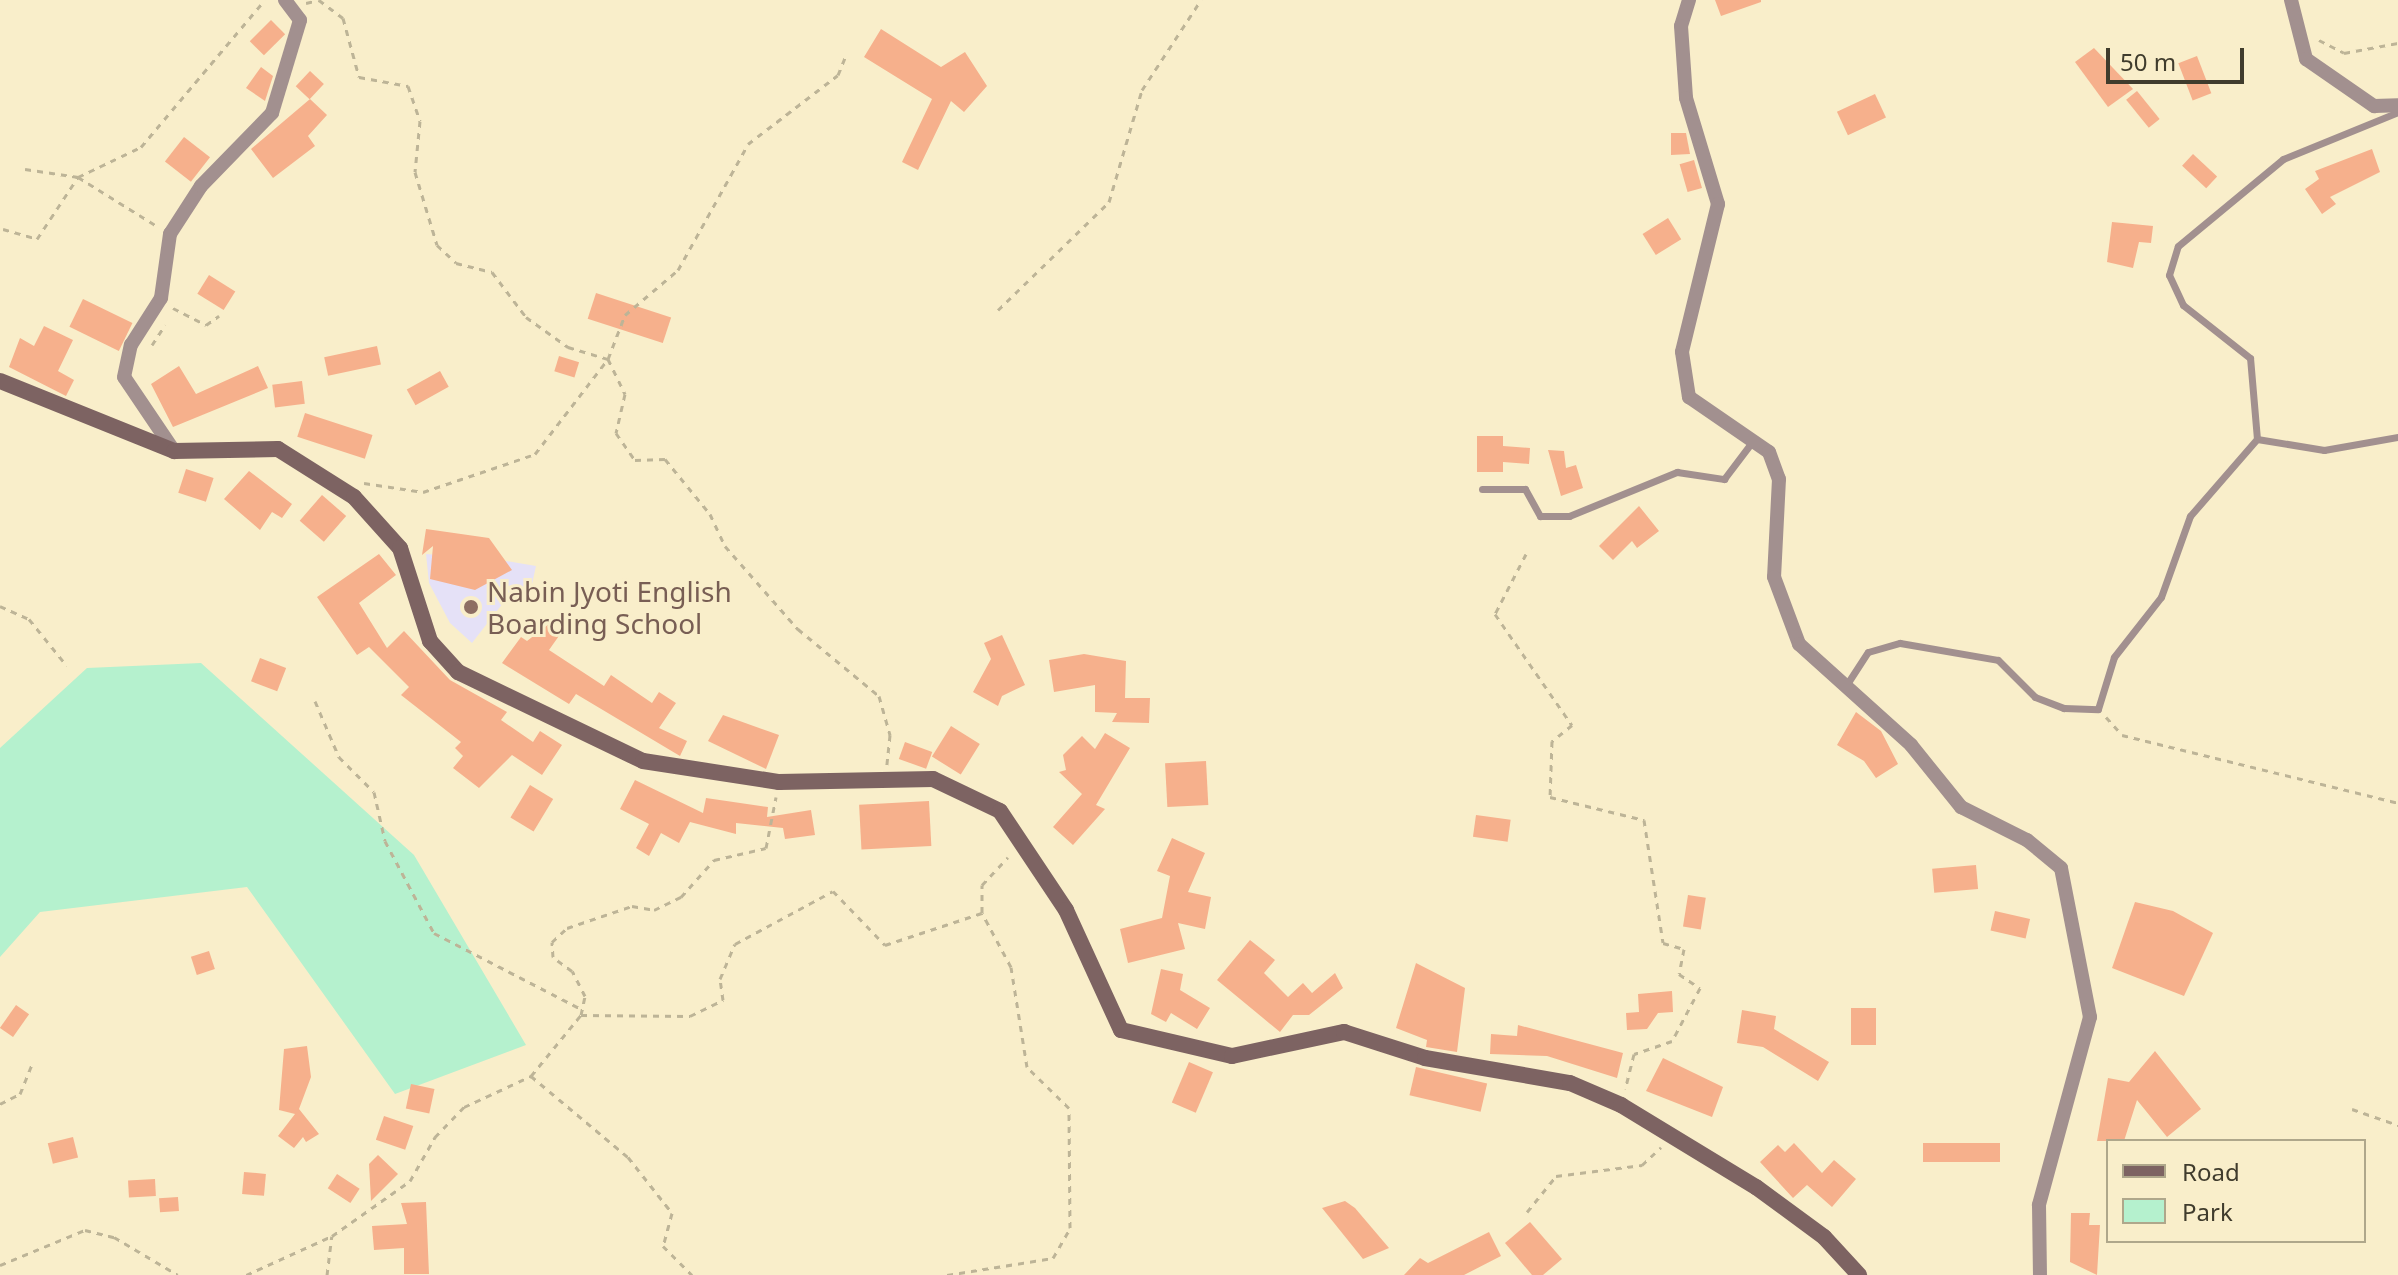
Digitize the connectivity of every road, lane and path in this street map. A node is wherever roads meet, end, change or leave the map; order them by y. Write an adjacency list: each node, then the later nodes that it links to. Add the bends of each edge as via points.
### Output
1 (265, 0): 12 (path, via 141,147)
2 (1201, 0): 15 (path, via 1142,90 1109,202)
3 (1689, 0): 22 (street, via 1681,26 1686,98 1718,204 1682,352 1689,397)
4 (2291, 0): 9 (street, via 2306,59 2374,106)
5 (290, 2): 14 (street, via 300,20 272,113 201,186); 17 (path, via 319,0 343,18 359,77 408,86 420,121 415,172 437,245 456,263 492,272 526,317 568,347)
6 (2314, 33): 7 (path, via 2344,53)
7 (2398, 43)
8 (846, 55): 17 (path, via 838,75 748,144 678,270 625,315)
9 (2398, 105)
10 (2398, 112): 21 (lane, via 2283,159 2178,246 2169,275 2183,305 2250,358)
11 (25, 169): 12 (path)
12 (78, 177): 13 (path, via 37,239); 14 (path)
13 (3, 229)
14 (170, 234): 18 (street, via 161,298)
15 (998, 310)
16 (219, 316): 18 (path, via 206,325 173,307 161,335)
17 (608, 359): 25 (path, via 535,454 423,492 359,482); 32 (path, via 625,394 616,433 635,460 665,459 710,514 725,546 798,629 879,696 890,735)
18 (127, 364): 23 (street, via 124,377)
19 (0, 381): 23 (main road)
20 (2398, 437): 21 (lane, via 2324,450)
21 (2257, 439): 31 (lane, via 2190,516 2161,597 2114,657)
22 (1752, 442): 24 (lane, via 1724,479 1677,472 1569,516 1540,516 1525,489); 29 (street, via 1769,452 1779,479 1774,577 1799,644)
23 (174, 451): 25 (main road, via 278,449)
24 (1482, 489)
25 (354, 497): 33 (main road, via 400,548 430,641 458,672 643,761)
26 (1526, 554): 41 (path, via 1495,614 1572,725 1552,741 1550,797 1644,820 1663,943 1684,949 1679,974 1700,988 1672,1041 1634,1054)
27 (0, 606): 28 (path, via 29,619)
28 (67, 666)
29 (1847, 684): 31 (lane, via 1868,652 1900,643 1998,660 2035,697 2064,708); 54 (street, via 1911,745 1961,807 2027,840 2061,868 2090,1017 2039,1205)
30 (315, 701): 37 (path, via 339,757 374,792 385,841 434,933)
31 (2098, 709): 34 (path, via 2122,735)
32 (886, 777): 33 (main road); 35 (main road, via 933,779 1000,811)
33 (779, 782): 37 (path, via 766,848 714,860 681,897 654,910 632,906 567,928 552,942 553,957 572,971 585,996)
34 (2398, 803)
35 (1027, 842): 36 (path, via 982,885); 41 (main road, via 1121,1030 1232,1056 1344,1032 1425,1058 1570,1083)
36 (982, 913): 37 (path, via 885,945 833,891 735,944 720,979 723,1000 690,1016); 52 (path, via 1011,967 1027,1067 1069,1108 1070,1228 1053,1258)
37 (582, 1013): 39 (path)
38 (32, 1065): 40 (path, via 20,1094)
39 (531, 1076): 46 (path, via 464,1107 410,1181); 51 (path, via 628,1157 672,1213 663,1246)
40 (0, 1104)
41 (1621, 1105): 44 (main road)
42 (2352, 1109): 43 (path)
43 (2398, 1125)
44 (1670, 1139): 45 (path, via 1642,1165 1556,1176); 53 (main road, via 1756,1187 1824,1237)
45 (1527, 1212)
46 (332, 1236): 49 (path); 50 (path)
47 (0, 1265): 48 (path, via 85,1230 114,1237)
48 (178, 1275)
49 (246, 1275)
50 (327, 1275)
51 (692, 1275)
52 (947, 1275)
53 (1859, 1275)
54 (2040, 1275)

